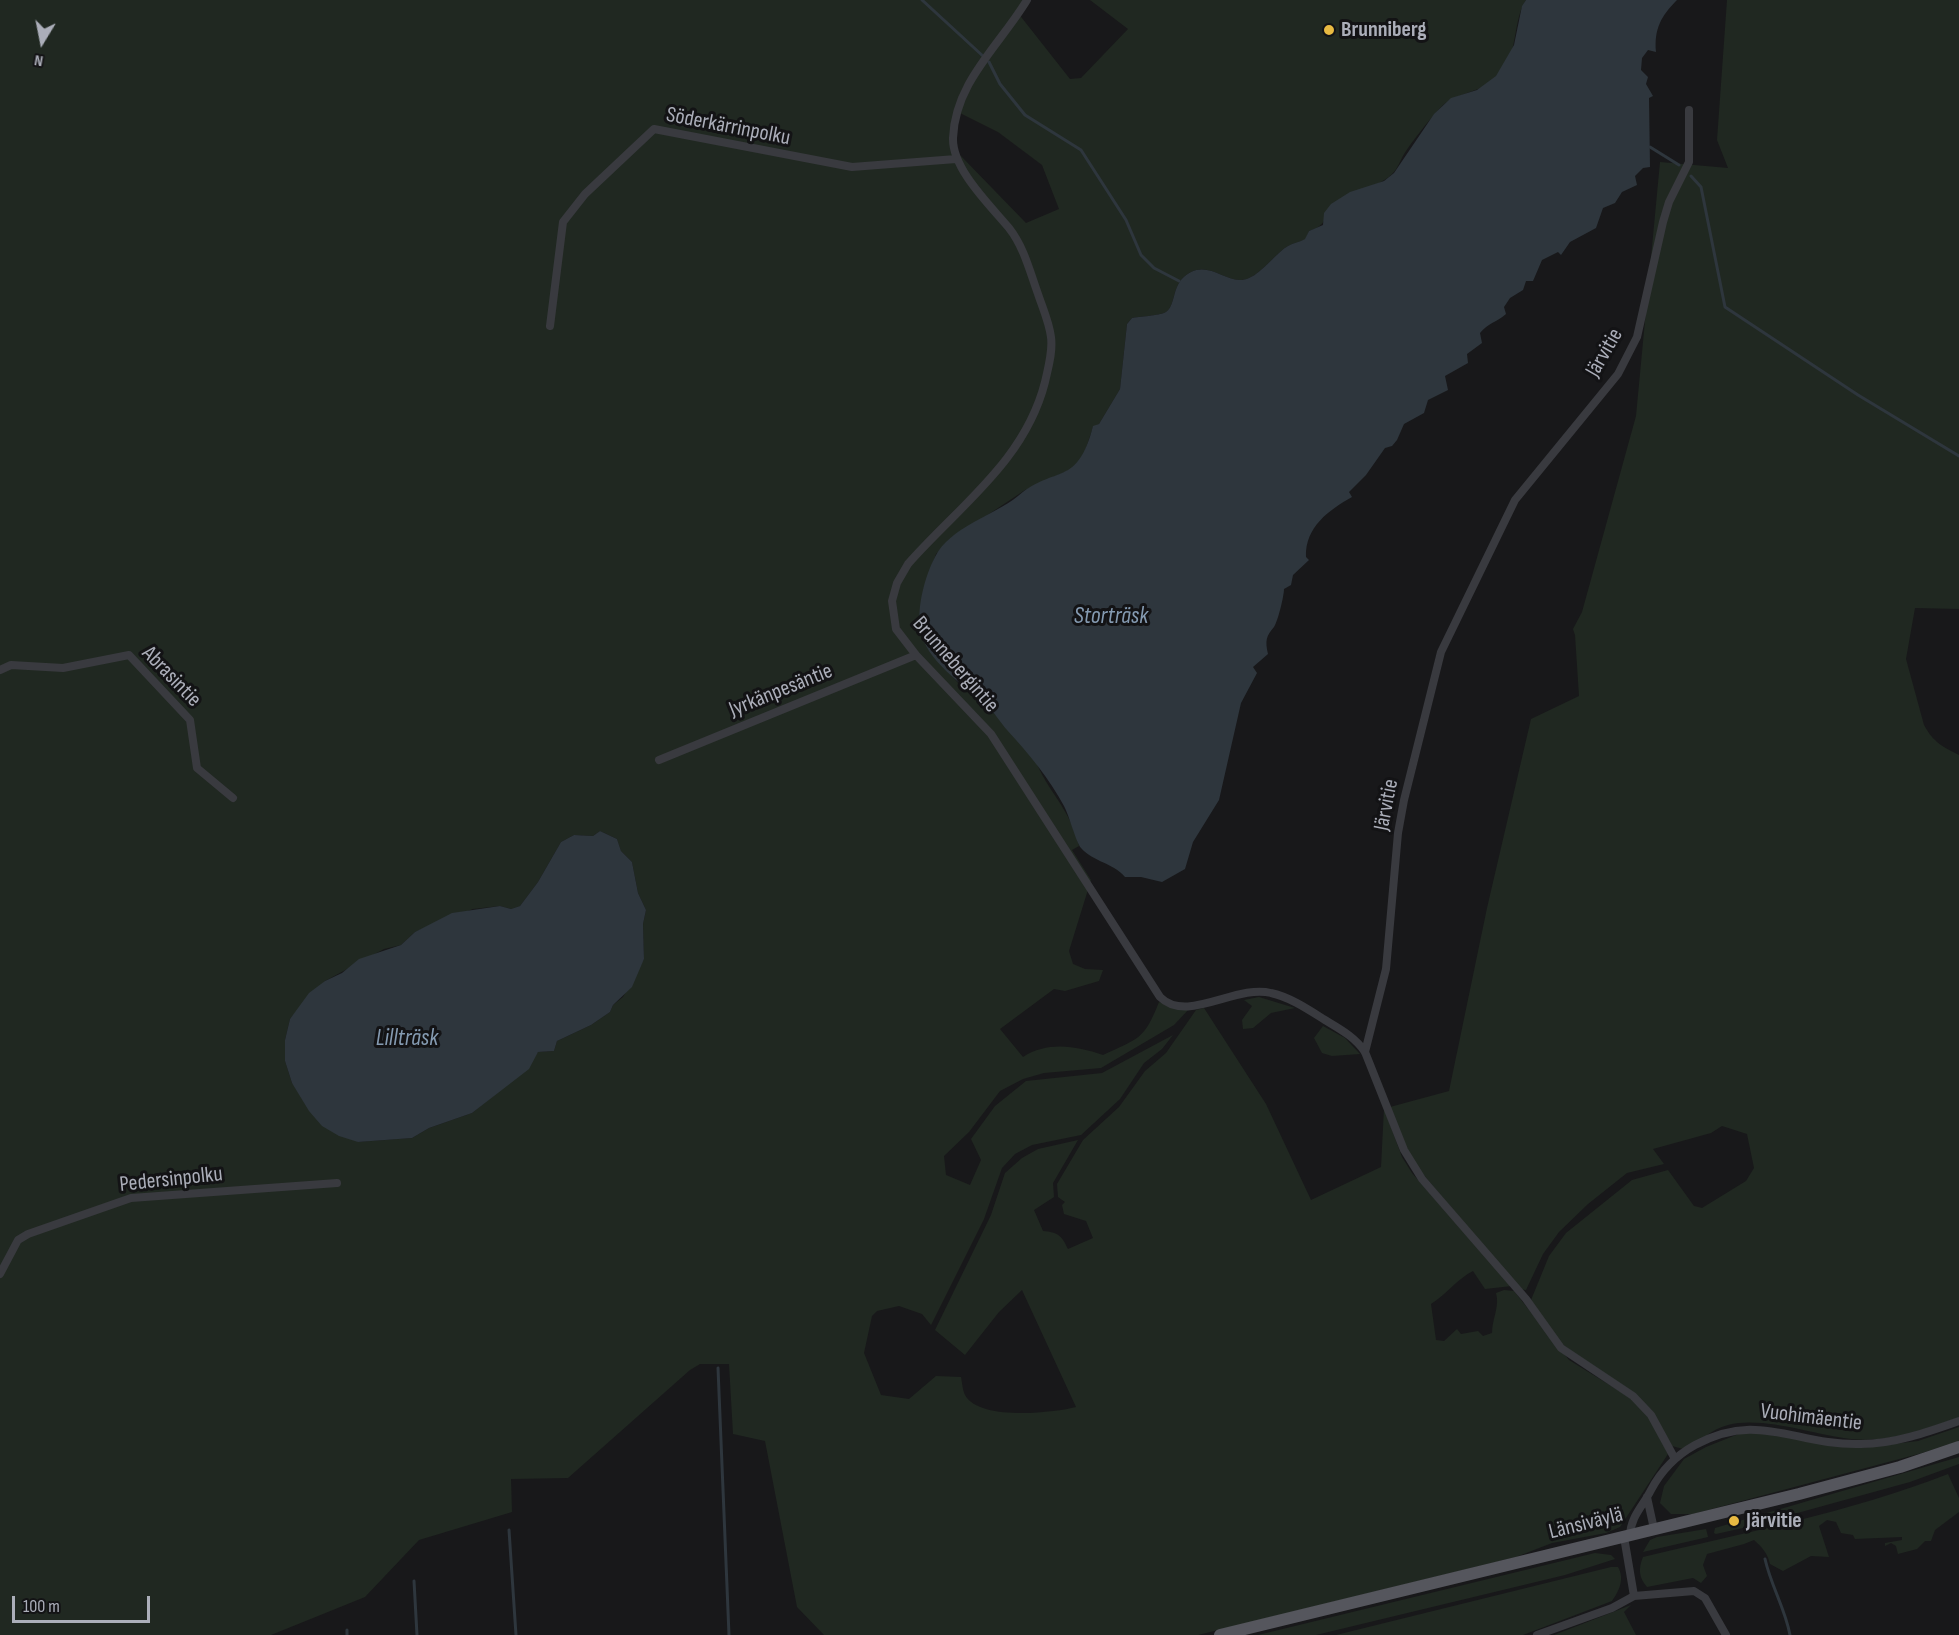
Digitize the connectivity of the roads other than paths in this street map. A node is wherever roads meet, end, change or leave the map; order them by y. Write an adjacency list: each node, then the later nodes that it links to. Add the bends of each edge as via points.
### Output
1 (1027, 0): 3 (street, via 963,91 954,130)
2 (1689, 110): 9 (street, Järvitie, via 1689,162 1663,222 1637,337 1618,374 1515,500 1442,652 1404,800 1386,969)
3 (956, 159): 4 (street, Söderkärrinpolku, via 852,167 654,129 585,194 563,222); 5 (street, Brunnebergintie, via 1015,236 1047,314 1051,344 1041,398 1022,439 999,470 908,564 897,584 892,601 893,620)
4 (550, 326)
5 (916, 655): 7 (street, Jyrkänpesäntie); 9 (street, Brunnebergintie, via 991,734 1165,1002 1172,1006 1194,1006 1238,993 1271,993 1341,1030)
6 (0, 670): 8 (street, Abrasintie, via 11,665 63,668 129,655 190,720 197,768)
7 (659, 760)
8 (233, 798)
9 (1365, 1052): 14 (street, via 1404,1150 1422,1179 1526,1299 1561,1348 1633,1396 1651,1415)
10 (337, 1183): 11 (street, Pedersinpolku, via 131,1198 28,1234 18,1240)
11 (0, 1274)
12 (1959, 1421): 14 (street, Vuohimäentie, via 1929,1432 1862,1444 1738,1429 1705,1440)
13 (1959, 1447): 16 (main road, Länsiväylä, via 1900,1467)
14 (1675, 1459): 15 (street, Vuohimäentie)
15 (1647, 1497): 16 (street); 17 (street, Vuohimäentie)
16 (1654, 1529): 17 (main road, Länsiväylä)
17 (1627, 1536): 18 (street); 19 (main road, Länsiväylä)
18 (1634, 1596): 20 (street); 21 (street, via 1694,1591 1705,1598)
19 (1220, 1635)
20 (1537, 1635)
21 (1726, 1635)

